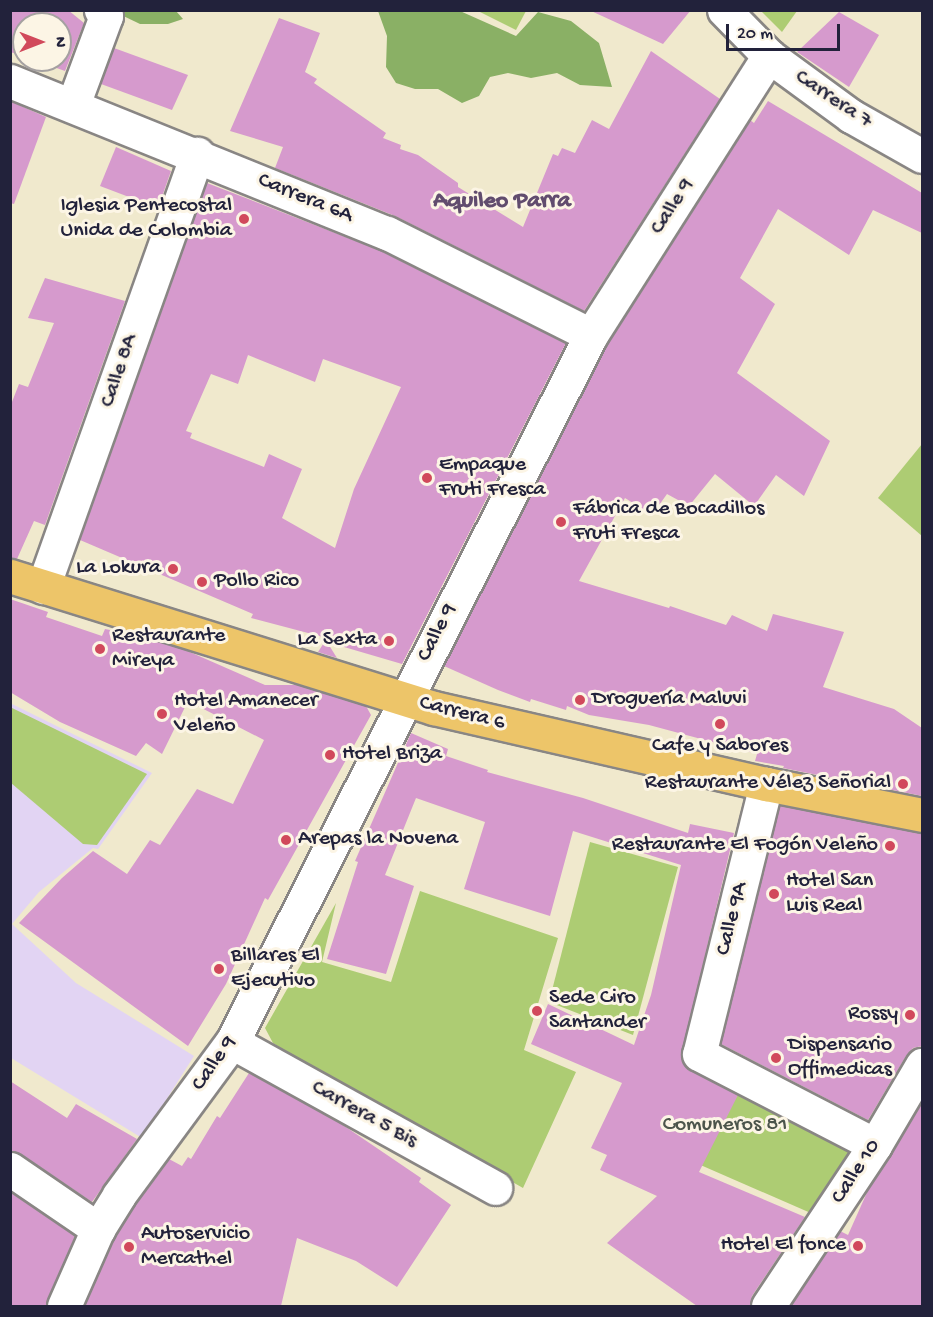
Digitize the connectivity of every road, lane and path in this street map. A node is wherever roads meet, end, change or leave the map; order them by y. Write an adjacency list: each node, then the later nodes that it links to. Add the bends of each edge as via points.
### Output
1 (724, 10): 3 (street, Carrera 7)
2 (103, 13): 5 (street)
3 (769, 56): 7 (street, Carrera 7, via 851,116); 8 (street, Calle 9)
4 (10, 81): 5 (street, Carrera 6A)
5 (73, 105): 6 (street, Carrera 6A)
6 (197, 154): 8 (street, Carrera 6A, via 387,233); 10 (street, Calle 8A)
7 (922, 156)
8 (591, 335): 11 (street, Calle 9)
9 (10, 576): 10 (main road, Carrera 6)
10 (43, 587): 11 (main road, Carrera 6)
11 (405, 700): 12 (main road, Carrera 6); 14 (street, Calle 9)
12 (766, 784): 13 (main road, Carrera 6); 16 (street, Calle 9A, via 699,1054)
13 (922, 815)
14 (232, 1042): 18 (street, Carrera 5 Bis); 19 (street, Calle 9)
15 (922, 1065): 16 (street, Calle 10)
16 (875, 1145): 21 (street, Calle 10)
17 (10, 1169): 19 (street)
18 (495, 1188)
19 (98, 1229): 20 (street, Calle 9)
20 (64, 1306)
21 (768, 1306)

